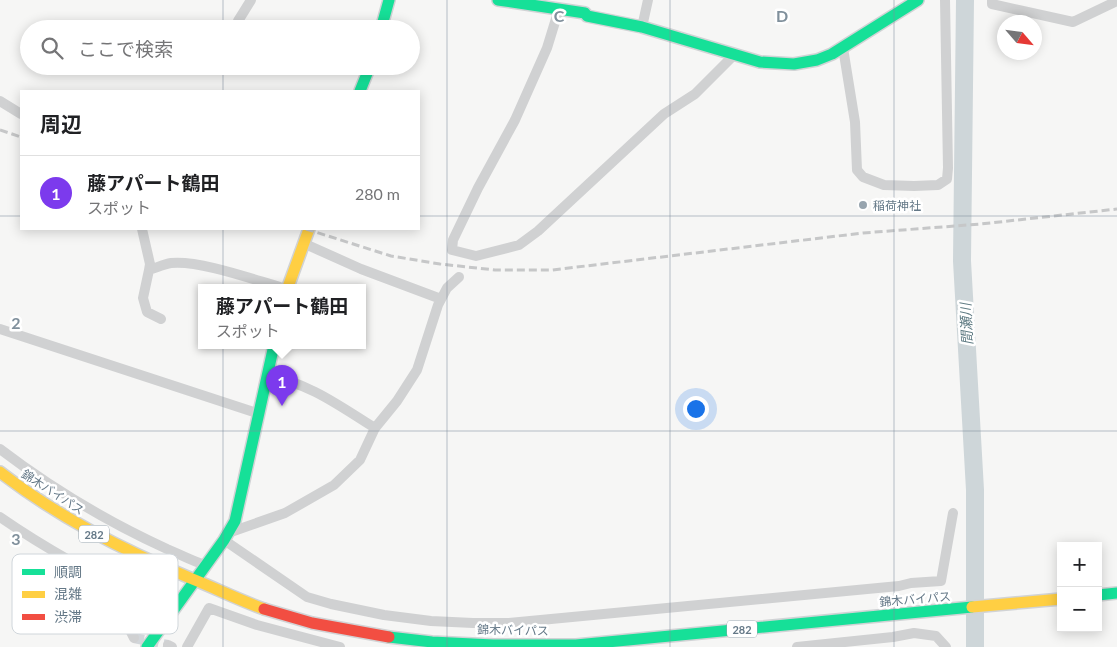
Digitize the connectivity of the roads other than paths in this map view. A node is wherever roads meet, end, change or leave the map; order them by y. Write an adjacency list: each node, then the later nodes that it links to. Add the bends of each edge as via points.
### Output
1 (250, 0): 10 (street)
2 (388, 0): 11 (main road)
3 (498, 0): 9 (main road)
4 (648, 0): 12 (street)
5 (918, 0): 13 (main road)
6 (945, 0): 13 (street, via 948,168 947,179 938,185 884,185 863,177 857,170 855,122)
7 (992, 0): 8 (street, via 992,4 1073,22)
8 (1117, 1)
9 (559, 9): 12 (main road); 14 (street, via 547,48 516,120 478,188 453,240 452,250 476,256 519,245 664,114 695,94)
10 (239, 20)
11 (383, 20)
12 (642, 28): 14 (main road)
13 (843, 48): 14 (main road, via 817,60 794,64 760,62)
14 (734, 54)
15 (366, 75): 16 (main road)
16 (360, 90)
17 (0, 101): 18 (street)
18 (20, 113)
19 (142, 230): 22 (street)
20 (308, 230): 21 (main road)
21 (303, 243): 25 (main road); 26 (street)
22 (149, 270): 24 (street, via 171,263 195,265); 27 (street, via 143,298 146,312)
23 (459, 277): 26 (street)
24 (270, 284)
25 (289, 284)
26 (441, 299): 32 (street, via 417,370)
27 (161, 319)
28 (0, 329): 31 (street)
29 (273, 349): 30 (main road)
30 (268, 376): 31 (main road); 32 (street, via 313,390)
31 (260, 414): 37 (main road, via 235,521)
32 (375, 428): 37 (street, via 360,460 334,485 284,513)
33 (0, 449): 40 (street, via 103,517)
34 (0, 472): 39 (main road, 錦木バイパス / 282, via 92,533)
35 (953, 514): 37 (street, via 941,580 510,623 432,621 384,615 307,597)
36 (0, 517): 38 (street)
37 (226, 536): 40 (main road)
38 (57, 554)
39 (133, 554)
40 (205, 565): 42 (main road)
41 (178, 573): 42 (main road, 錦木バイパス / 282)
42 (196, 580): 45 (main road, 錦木バイパス / 282, via 281,614 342,629 425,640 524,646 576,645); 46 (main road)
43 (1117, 593): 44 (main road)
44 (1102, 595)
45 (1057, 599)
46 (178, 605)
47 (132, 634): 49 (street)
48 (157, 634): 50 (main road)
49 (134, 638)
50 (147, 647)
51 (187, 647): 52 (street, via 209,608 282,633)
52 (340, 647)
53 (797, 647): 54 (street, via 914,633 936,636)
54 (946, 647)

